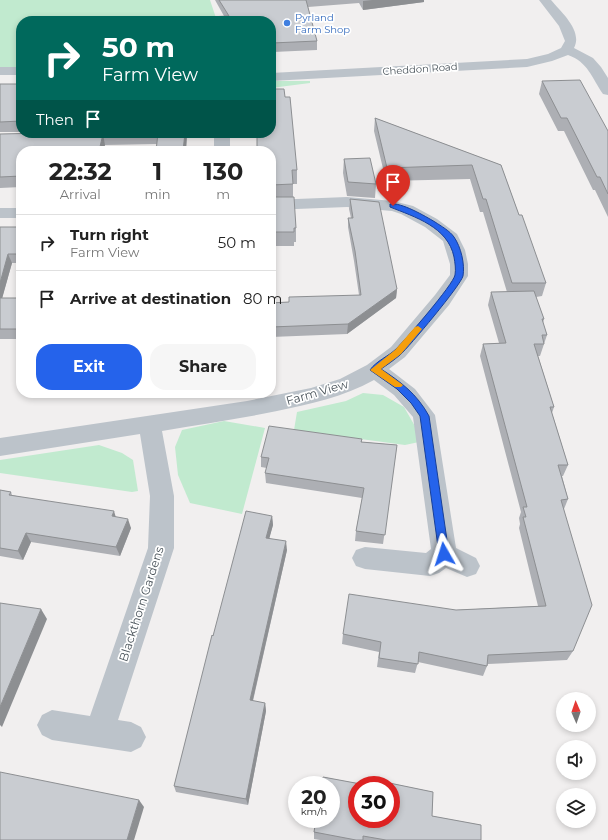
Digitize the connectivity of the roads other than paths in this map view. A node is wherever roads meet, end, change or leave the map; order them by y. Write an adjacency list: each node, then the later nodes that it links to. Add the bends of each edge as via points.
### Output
1 (545, 0): 2 (street, via 570,36)
2 (567, 50): 5 (street, Cheddon Road, via 545,60 527,63); 6 (street, via 590,60)
3 (0, 71): 4 (street)
4 (16, 71)
5 (276, 77)
6 (608, 91)
7 (276, 205): 10 (street, Farm View, via 347,202 393,206 420,216 451,238 459,264 459,276 398,352)
8 (0, 213): 9 (street)
9 (16, 213)
10 (374, 370): 11 (street, Farm View, via 347,385 311,396); 13 (street, via 400,386 424,416)
11 (150, 425): 12 (street, Farm View); 17 (street, Blackthorn Gardens, via 162,496 161,548)
12 (0, 447)
13 (444, 554): 14 (street, via 430,565); 15 (street)
14 (365, 558)
15 (467, 566)
16 (52, 725): 17 (street)
17 (99, 732): 18 (street)
18 (131, 737)

